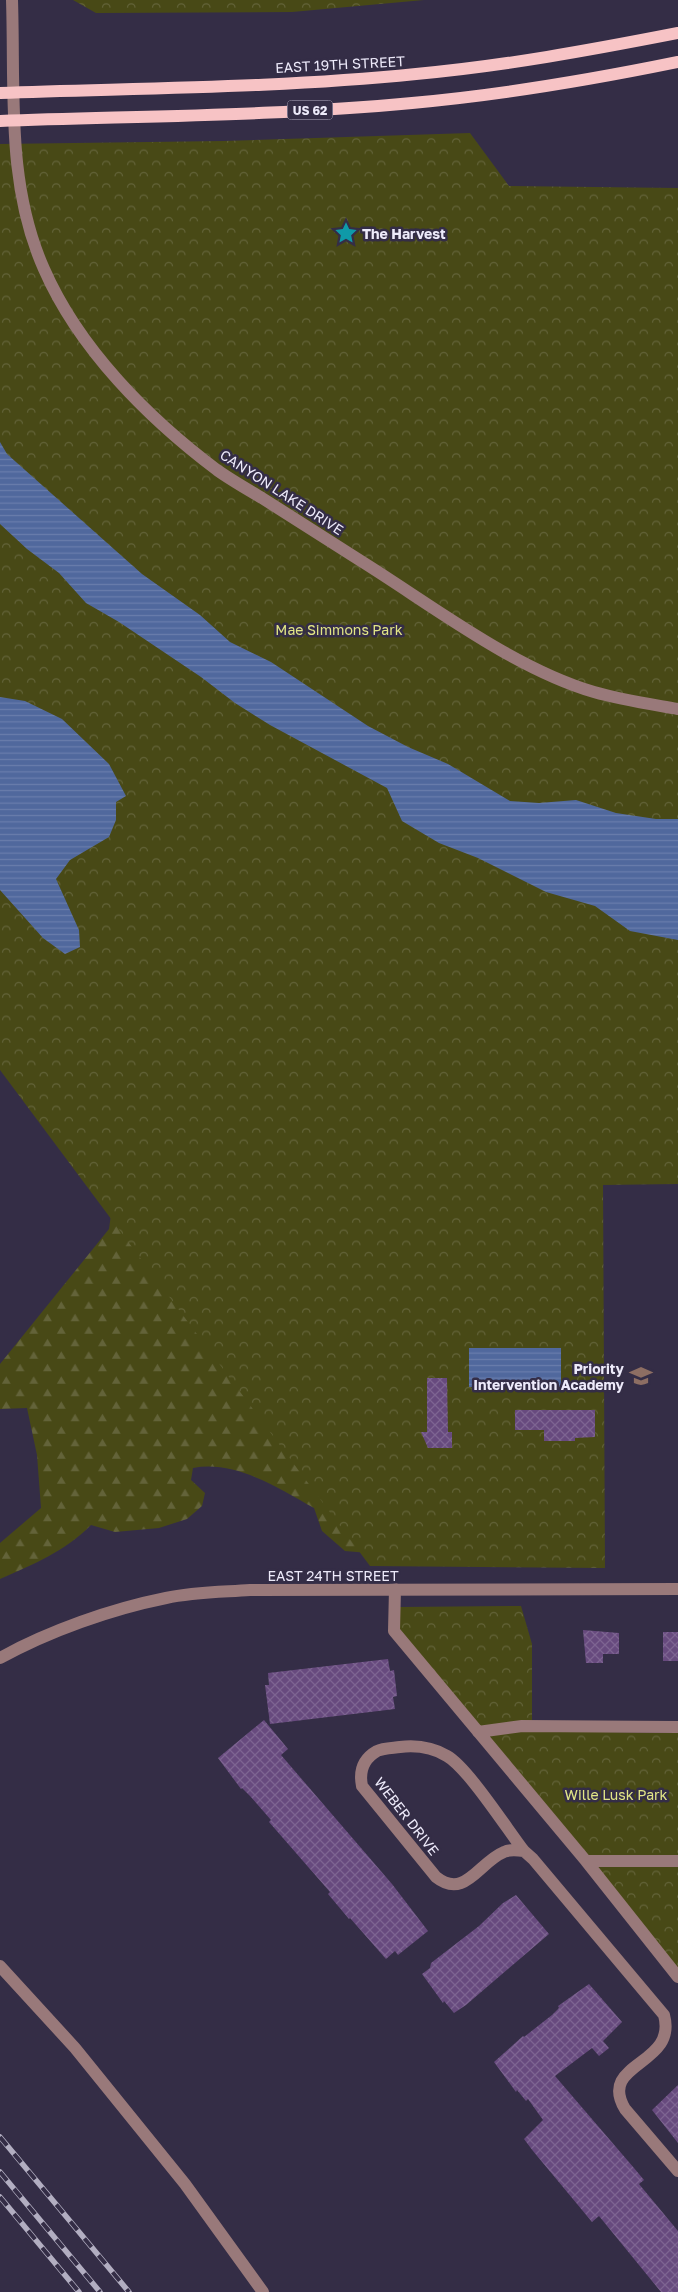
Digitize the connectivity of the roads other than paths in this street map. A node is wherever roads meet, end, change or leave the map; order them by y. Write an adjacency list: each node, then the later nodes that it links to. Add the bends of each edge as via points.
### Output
1 (12, 0): 4 (street, CANYON LAKE DRIVE)
2 (678, 33): 4 (main road, EAST 19TH STREET / US 62, via 593,50 416,74)
3 (678, 62): 6 (main road, US 62, via 503,93 412,103 282,112)
4 (15, 92): 5 (main road, EAST 19TH STREET / US 62); 6 (street, CANYON LAKE DRIVE)
5 (0, 93)
6 (14, 120): 7 (main road, US 62); 8 (street, CANYON LAKE DRIVE, via 20,195 44,269 63,307 90,346 166,428 218,470 510,656 593,692)
7 (0, 121)
8 (678, 708)
9 (395, 1589): 10 (street, EAST 24TH STREET); 11 (street, EAST 24TH STREET, via 250,1590 166,1598 91,1619); 13 (street, via 394,1631)
10 (678, 1589)
11 (0, 1658)
12 (678, 1726): 13 (street, via 522,1726)
13 (478, 1732): 16 (street)
14 (524, 1851): 14 (street, WEBER DRIVE, via 449,1756 415,1745 379,1750 366,1760 360,1774 362,1786 445,1884 456,1886 503,1852); 19 (street, WEBER DRIVE, via 664,2015 667,2036 663,2045 622,2080 619,2099)
15 (678, 1860): 16 (street)
16 (586, 1861): 18 (street)
17 (0, 1966): 20 (street, via 75,2048 178,2176)
18 (678, 1977)
19 (678, 2171)
20 (263, 2292)

